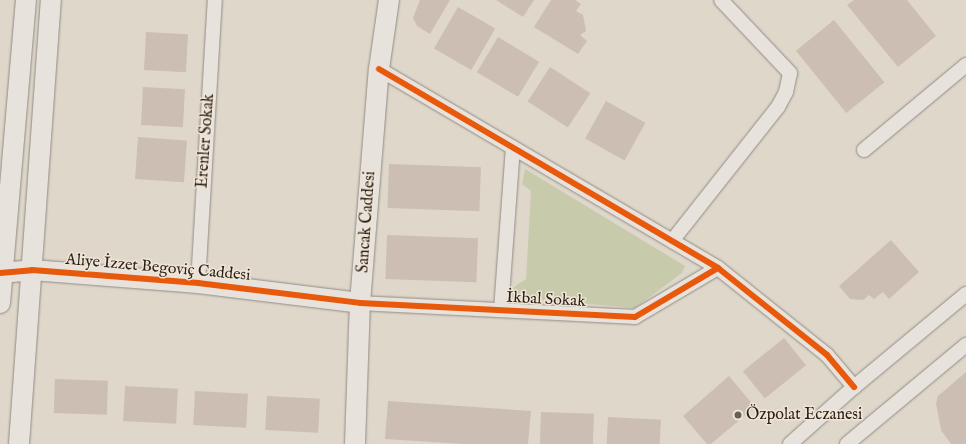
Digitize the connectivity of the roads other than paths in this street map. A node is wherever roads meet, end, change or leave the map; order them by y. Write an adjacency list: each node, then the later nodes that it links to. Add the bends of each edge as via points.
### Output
1 (26, 0): 13 (street)
2 (51, 0): 12 (street)
3 (215, 0): 14 (street, Erenler Sokak)
4 (389, 0): 7 (street, Sancak Caddesi)
5 (721, 0): 10 (street, via 790,73 786,92 778,107)
6 (966, 64): 9 (street)
7 (378, 68): 8 (street); 17 (street, Sancak Caddesi)
8 (513, 148): 10 (street); 18 (street)
9 (864, 150)
10 (672, 241): 11 (street)
11 (718, 268): 18 (street, İkbal Sokak, via 635,317); 20 (street, via 826,354)
12 (32, 270): 13 (street, Aliye İzzet Begoviç Caddesi); 14 (street, Aliye İzzet Begoviç Caddesi); 22 (street)
13 (2, 273): 16 (street)
14 (198, 283): 17 (street, Aliye İzzet Begoviç Caddesi)
15 (966, 294): 20 (street)
16 (0, 303)
17 (360, 303): 18 (street, İkbal Sokak); 23 (street, Sancak Caddesi)
18 (501, 310)
19 (966, 345): 21 (street)
20 (854, 387): 24 (street)
21 (849, 443)
22 (18, 444)
23 (354, 444)
24 (790, 444)

